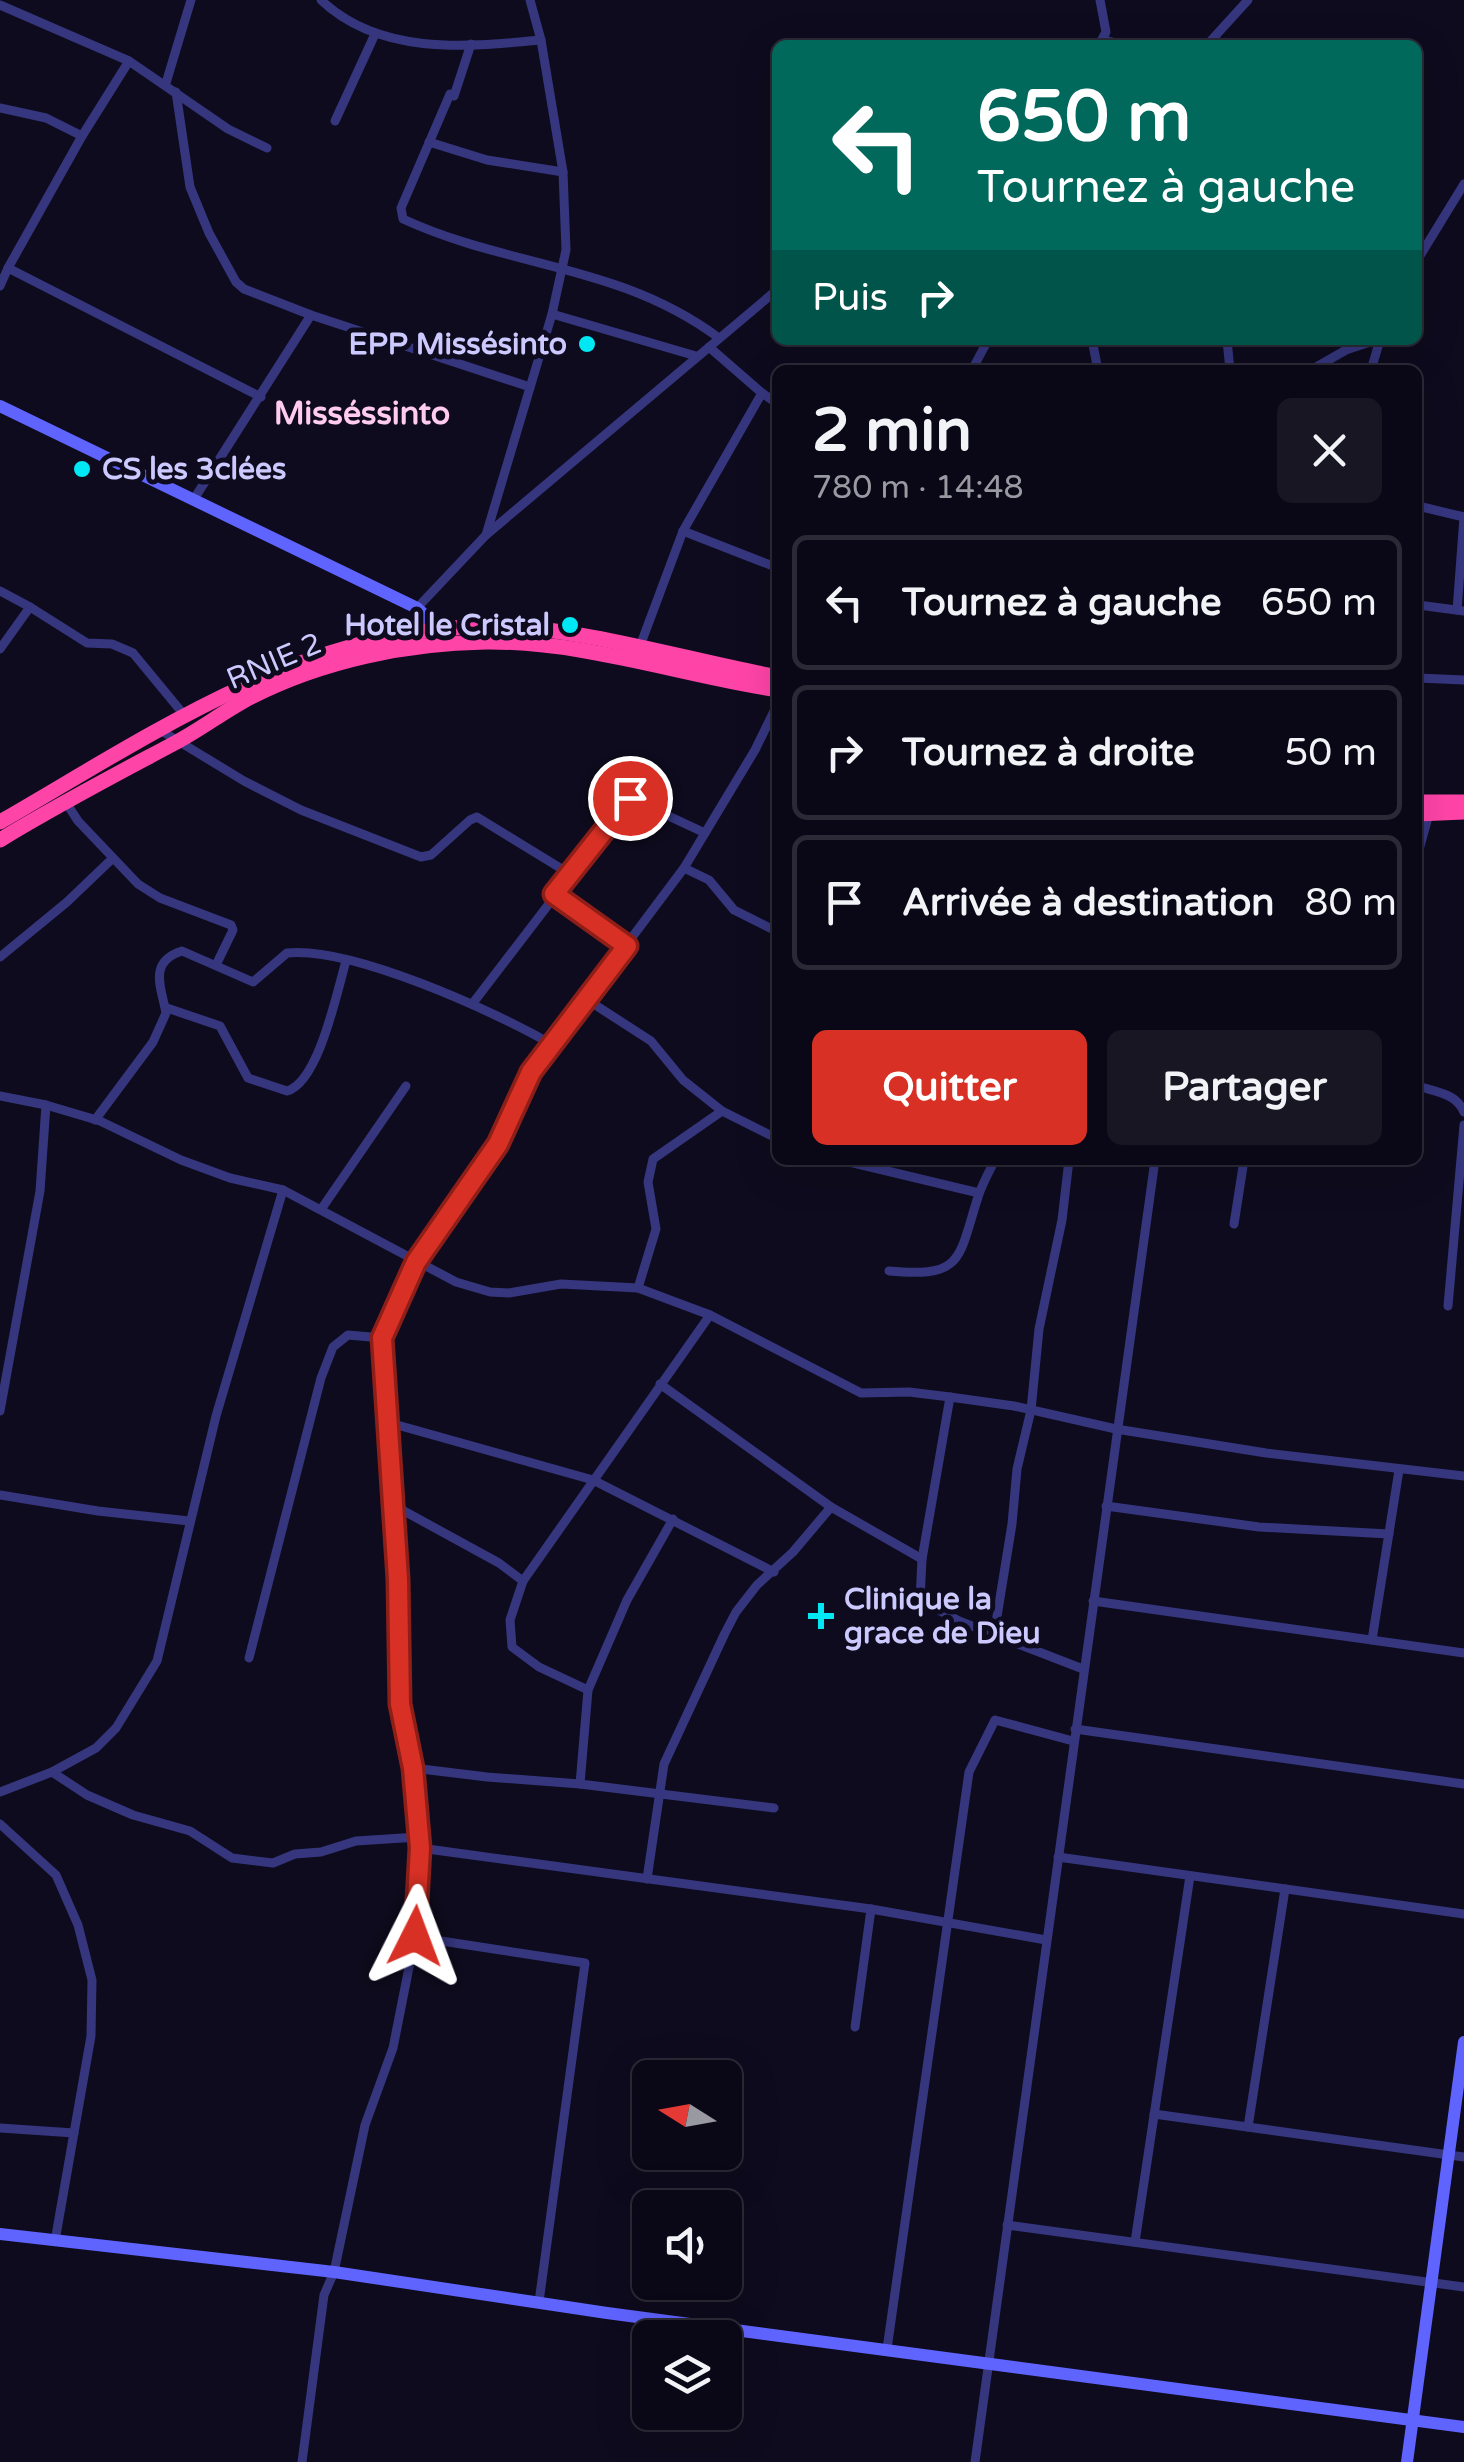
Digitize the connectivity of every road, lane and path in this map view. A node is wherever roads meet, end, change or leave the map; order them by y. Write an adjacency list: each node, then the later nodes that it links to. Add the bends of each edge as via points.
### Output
1 (191, 0): 13 (street)
2 (320, 0): 7 (street)
3 (530, 0): 8 (street)
4 (1100, 0): 9 (street)
5 (1248, 0): 10 (street)
6 (0, 5): 12 (street)
7 (375, 34): 11 (street); 16 (street)
8 (541, 40): 11 (street); 20 (street)
9 (1102, 40)
10 (1213, 40)
11 (471, 44): 18 (street)
12 (129, 61): 13 (street); 17 (street)
13 (166, 83): 14 (street)
14 (176, 92): 19 (street); 28 (street, via 190,187 236,282)
15 (0, 108): 17 (street, via 46,118)
16 (334, 121)
17 (82, 136): 24 (street)
18 (430, 142): 20 (street); 23 (street, via 401,208 403,219)
19 (267, 148)
20 (562, 172): 23 (street)
21 (1464, 184): 22 (street)
22 (1422, 252)
23 (563, 267): 27 (street); 29 (street, via 671,306)
24 (8, 268): 25 (street); 36 (street)
25 (0, 286)
26 (772, 295): 29 (street)
27 (552, 314): 32 (street); 34 (street)
28 (311, 315): 34 (street); 36 (street)
29 (719, 338): 31 (street)
30 (1362, 345): 33 (street)
31 (709, 347): 32 (street); 35 (street)
32 (696, 356): 43 (street)
33 (1320, 365)
34 (530, 387): 43 (street)
35 (762, 393): 37 (street); 42 (street)
36 (261, 397): 39 (street)
37 (772, 400)
38 (0, 406): 39 (street)
39 (194, 499): 48 (street)
40 (1422, 507): 41 (street)
41 (1464, 517): 49 (street)
42 (684, 531): 44 (street); 51 (street)
43 (486, 535): 48 (street)
44 (772, 566)
45 (0, 591): 47 (street)
46 (1422, 606): 49 (street)
47 (30, 607): 52 (street); 58 (street, via 87,642 133,653)
48 (416, 608): 50 (street, via 428,618)
49 (1461, 611)
50 (433, 638): 51 (highway, RNIE 2 / RNIE 2, via 490,624); 56 (highway, RNIE 2 / RNIE 2, via 636,660); 58 (highway, RNIE 2 / RNIE 2, via 386,636 330,652); 60 (highway, RNIE 2 / RNIE 2, via 272,687)
51 (640, 646): 53 (highway, RNIE 2 / RNIE 2)
52 (0, 650)
53 (772, 676)
54 (1422, 678): 55 (street)
55 (1464, 680)
56 (772, 689)
57 (772, 715): 67 (street)
58 (185, 716): 59 (highway, RNIE 2 / RNIE 2)
59 (160, 730): 60 (street); 66 (highway, RNIE 2 / RNIE 2)
60 (178, 742): 61 (highway, RNIE 2 / RNIE 2); 71 (street, via 301,810 421,857 477,817)
61 (65, 800): 68 (highway, RNIE 2 / RNIE 2); 69 (street)
62 (1464, 802): 63 (highway)
63 (1422, 810)
64 (1422, 810): 65 (highway)
65 (1464, 812)
66 (0, 822)
67 (705, 833): 70 (street); 71 (street, via 630,798)
68 (0, 840)
69 (114, 858): 75 (street); 77 (street, via 160,898 231,925)
70 (684, 868): 73 (street, via 709,880 734,910); 74 (street)
71 (570, 874): 72 (street)
72 (554, 894): 74 (street); 79 (street)
73 (772, 929)
74 (627, 946): 78 (street)
75 (0, 957)
76 (346, 961): 77 (street, via 287,953 254,982); 79 (street); 80 (street, via 320,1046 301,1082 287,1091 248,1078 220,1026)
77 (216, 965): 80 (street, via 182,951 167,959 158,982)
78 (586, 999): 81 (street); 86 (street, via 651,1042)
79 (473, 1003): 81 (street)
80 (166, 1008): 88 (street, via 153,1042)
81 (551, 1044): 100 (street, via 498,1144)
82 (406, 1086): 98 (street)
83 (1422, 1087): 87 (street, via 1457,1100)
84 (0, 1096): 85 (street)
85 (46, 1105): 88 (street); 106 (street, via 40,1191)
86 (722, 1111): 90 (street); 102 (street, via 653,1160 648,1182 656,1228)
87 (1464, 1112)
88 (94, 1120): 96 (street, via 181,1160)
89 (1464, 1125): 103 (street)
90 (772, 1137)
91 (862, 1165): 97 (street)
92 (992, 1165): 97 (street)
93 (1068, 1165): 109 (street)
94 (1154, 1165): 112 (street)
95 (1243, 1165): 99 (street)
96 (283, 1190): 98 (street); 121 (street)
97 (978, 1193): 101 (street, via 956,1260 924,1274)
98 (322, 1208): 100 (street)
99 (1234, 1224)
100 (416, 1262): 102 (street, via 490,1292 562,1284); 105 (street)
101 (889, 1270)
102 (638, 1288): 104 (street)
103 (1448, 1306)
104 (710, 1315): 107 (street); 108 (street, via 851,1390)
105 (382, 1338): 111 (street); 130 (street, via 348,1335 333,1347 320,1378)
106 (4, 1382): 110 (street)
107 (660, 1384): 115 (street); 119 (street)
108 (950, 1397): 109 (street); 123 (street)
109 (1031, 1410): 112 (street); 127 (street)
110 (0, 1411)
111 (390, 1424): 115 (street); 117 (street)
112 (1116, 1430): 113 (street); 118 (street)
113 (1399, 1470): 114 (street); 122 (street)
114 (1464, 1476)
115 (593, 1480): 120 (street); 125 (street)
116 (0, 1495): 121 (street)
117 (393, 1505): 125 (street); 135 (street, via 400,1704)
118 (1106, 1506): 122 (street, via 1259,1527); 126 (street)
119 (830, 1508): 123 (street); 124 (street)
120 (673, 1519): 124 (street); 132 (street, via 627,1600)
121 (189, 1521): 136 (street, via 157,1661 116,1728 96,1748)
122 (1389, 1534): 128 (street)
123 (922, 1559): 127 (street, via 918,1594 924,1604)
124 (774, 1572): 140 (street, via 736,1612 672,1742)
125 (523, 1581): 132 (street, via 510,1620 512,1647)
126 (1093, 1601): 128 (street); 131 (street)
127 (994, 1635): 131 (street)
128 (1372, 1640): 129 (street)
129 (1464, 1653)
130 (249, 1658)
131 (1083, 1669): 133 (street)
132 (588, 1690): 137 (street)
133 (1075, 1729): 134 (street); 138 (street)
134 (1074, 1741): 144 (street); 150 (street, via 992,1722 967,1780)
135 (413, 1768): 137 (street); 143 (street)
136 (52, 1772): 139 (street); 143 (street, via 133,1815 190,1831 232,1858 273,1863 360,1840)
137 (580, 1784): 140 (street)
138 (1464, 1784)
139 (0, 1792)
140 (659, 1795): 141 (street); 146 (street)
141 (774, 1808)
142 (0, 1824): 158 (street, via 56,1875 92,1980 91,2036)
143 (419, 1842): 146 (street); 151 (street)
144 (1058, 1857): 145 (street); 152 (street)
145 (1190, 1876): 147 (street); 155 (street)
146 (648, 1878): 148 (street)
147 (1285, 1889): 149 (street); 156 (street)
148 (871, 1909): 150 (street); 153 (street)
149 (1464, 1914)
150 (949, 1922): 152 (street); 169 (street)
151 (415, 1936): 165 (street); 168 (street, via 585,1963)
152 (1046, 1940): 161 (street)
153 (855, 2027)
154 (1464, 2042): 159 (street)
155 (1154, 2114): 156 (street); 164 (street)
156 (1248, 2127): 159 (street)
157 (0, 2128): 158 (street)
158 (74, 2133): 163 (street)
159 (1449, 2154): 160 (street); 166 (street)
160 (1464, 2157)
161 (1007, 2225): 164 (street); 170 (street)
162 (0, 2234): 163 (street)
163 (55, 2242): 165 (street)
164 (1135, 2242): 166 (street)
165 (334, 2272): 168 (street); 173 (street, via 324,2295)
166 (1431, 2282): 167 (street); 171 (street)
167 (1464, 2287)
168 (539, 2302): 169 (street)
169 (886, 2349): 170 (street)
170 (988, 2363): 171 (street); 174 (street)
171 (1412, 2420): 172 (street); 175 (street)
172 (1464, 2426)
173 (302, 2462)
174 (975, 2462)
175 (1407, 2462)

